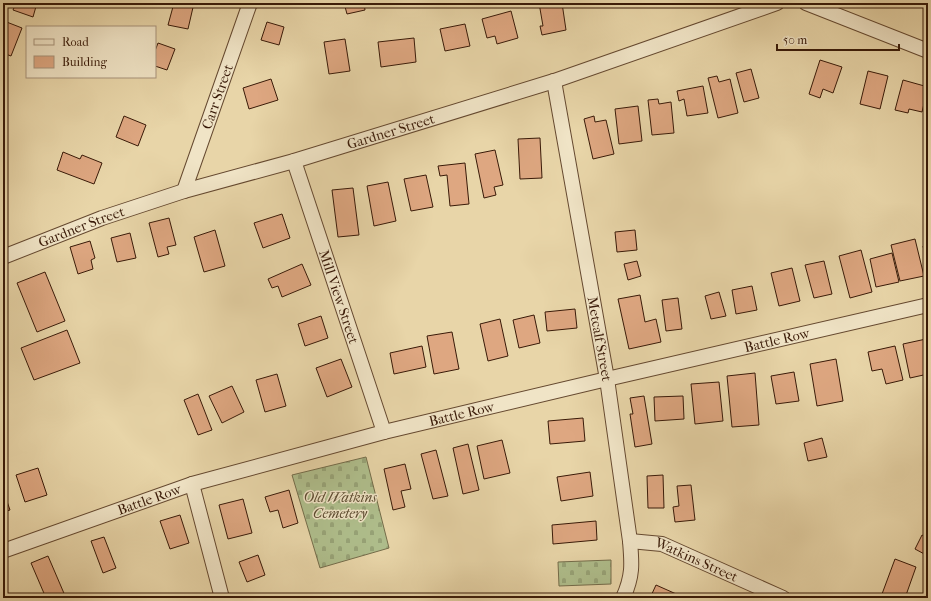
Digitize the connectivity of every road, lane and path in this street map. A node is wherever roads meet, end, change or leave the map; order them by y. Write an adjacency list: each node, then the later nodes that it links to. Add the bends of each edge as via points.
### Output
1 (250, 3): 7 (street, Carr Street)
2 (777, 3): 5 (street, Gardner Street)
3 (806, 3): 4 (street)
4 (928, 51)
5 (554, 81): 6 (street, Gardner Street); 10 (street, Metcalf Street)
6 (294, 161): 7 (street, Gardner Street); 11 (street, Mill View Street)
7 (184, 191): 8 (street, Gardner Street, via 102,218)
8 (3, 257)
9 (928, 305): 10 (street, Battle Row)
10 (607, 378): 11 (street, Battle Row); 13 (street, Metcalf Street)
11 (384, 432): 12 (street, Battle Row)
12 (192, 484): 14 (street, Battle Row); 15 (street)
13 (630, 541): 16 (street, Metcalf Street, via 632,571); 17 (street, Watkins Street, via 662,544)
14 (3, 551)
15 (222, 598)
16 (623, 598)
17 (783, 598)

